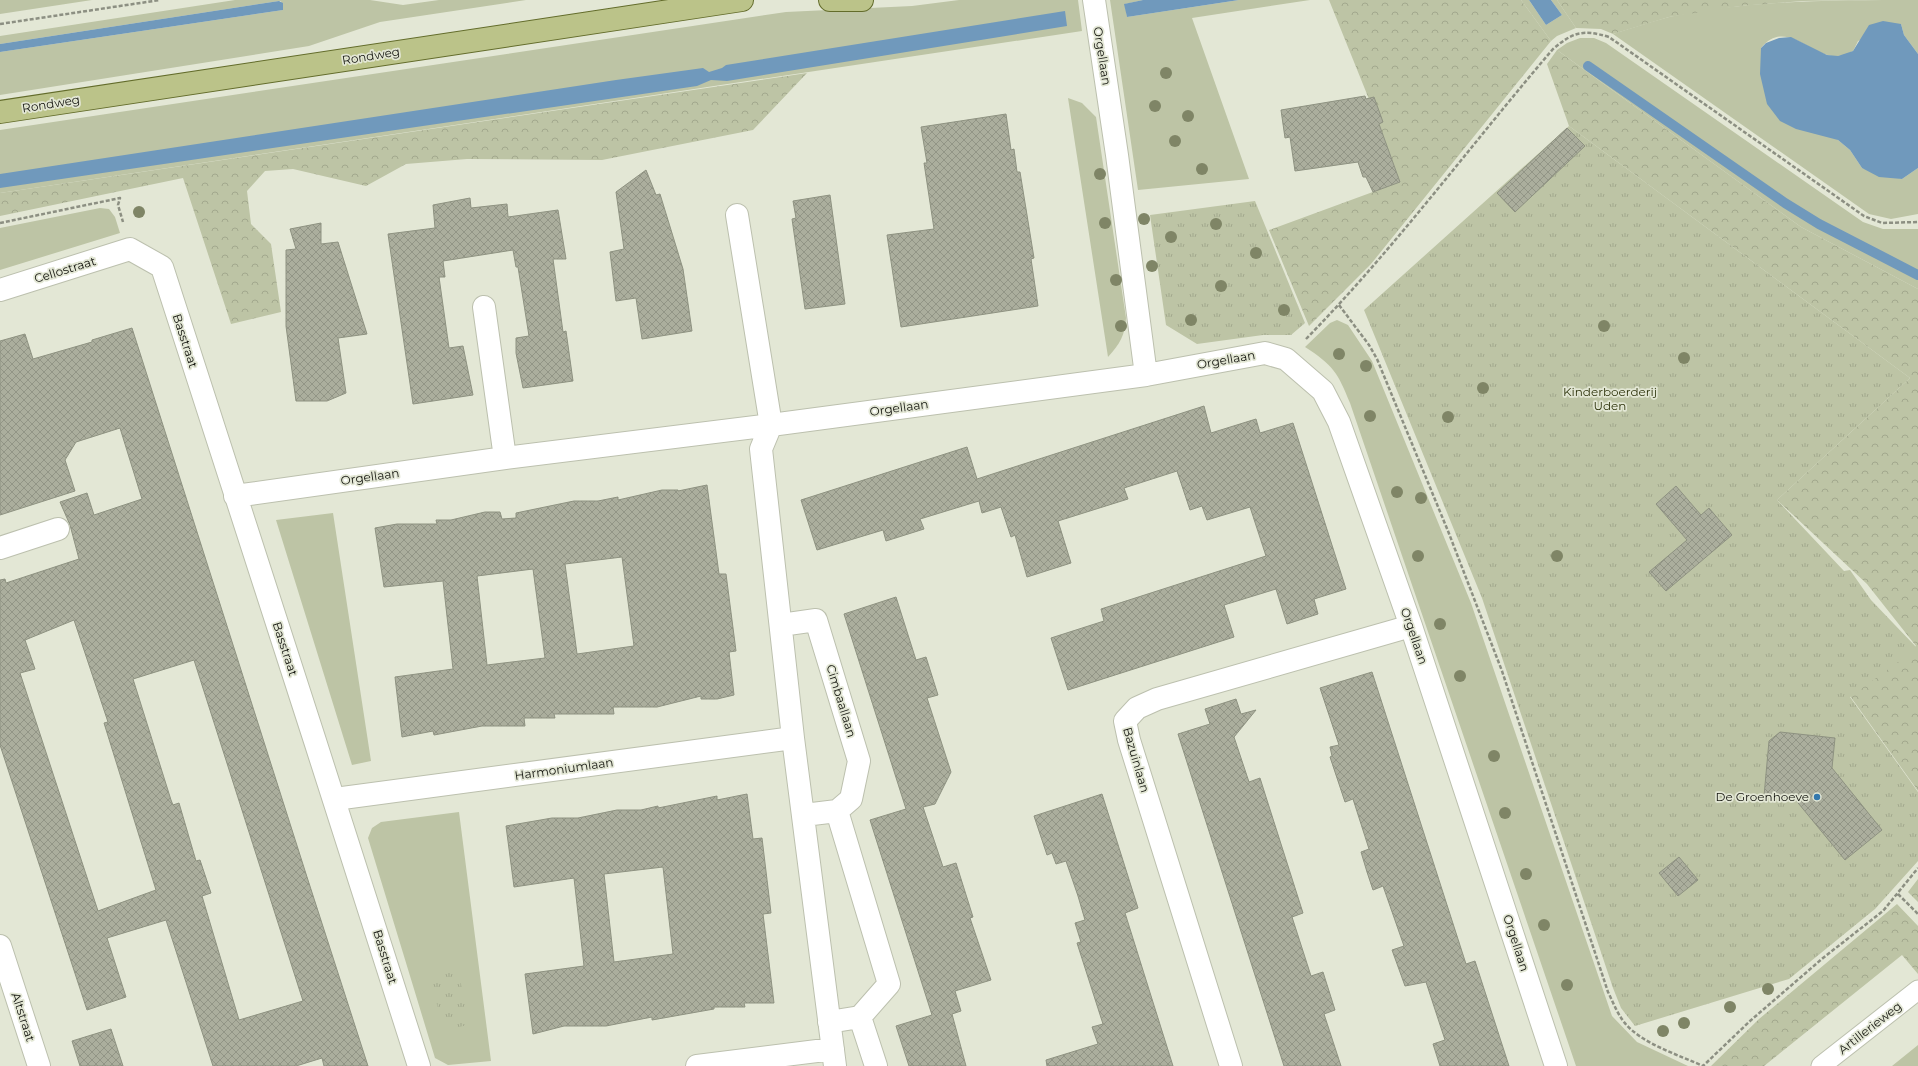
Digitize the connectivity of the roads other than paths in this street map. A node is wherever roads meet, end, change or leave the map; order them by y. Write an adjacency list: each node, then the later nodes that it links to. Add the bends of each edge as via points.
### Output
1 (742, 0): 5 (main road, Rondweg)
2 (830, 0): 3 (main road)
3 (862, 0)
4 (1094, 0): 10 (street, Orgellaan)
5 (0, 112)
6 (737, 215): 11 (street)
7 (130, 249): 8 (street, Cellostraat); 13 (street, Basstraat, via 162,267)
8 (0, 290)
9 (484, 307): 12 (street)
10 (1146, 375): 11 (street, Orgellaan); 17 (street, Orgellaan, via 1265,353 1286,359 1323,391 1338,422)
11 (771, 425): 12 (street, Orgellaan); 16 (street, via 761,449)
12 (505, 458): 13 (street, Orgellaan)
13 (235, 496): 19 (street, Basstraat)
14 (58, 529): 15 (street)
15 (0, 548)
16 (781, 625): 18 (street); 20 (street, Cimbaallaan, via 816,620 822,637 859,761 851,799)
17 (1411, 626): 31 (street, Bazuinlaan, via 1157,699 1137,708 1125,720 1131,748); 32 (street, Orgellaan)
18 (793, 738): 19 (street, Harmoniumlaan); 21 (street)
19 (335, 799): 28 (street, Basstraat)
20 (837, 810): 21 (street); 24 (street, via 889,984)
21 (804, 815): 25 (street)
22 (0, 946): 27 (street, Altstraat)
23 (1918, 990): 33 (lane, Artillerieweg)
24 (860, 1017): 25 (street); 30 (street)
25 (829, 1022): 26 (street)
26 (834, 1057): 29 (street)
27 (38, 1066)
28 (419, 1066)
29 (697, 1066)
30 (876, 1066)
31 (1231, 1066)
32 (1556, 1066)
33 (1821, 1066)

